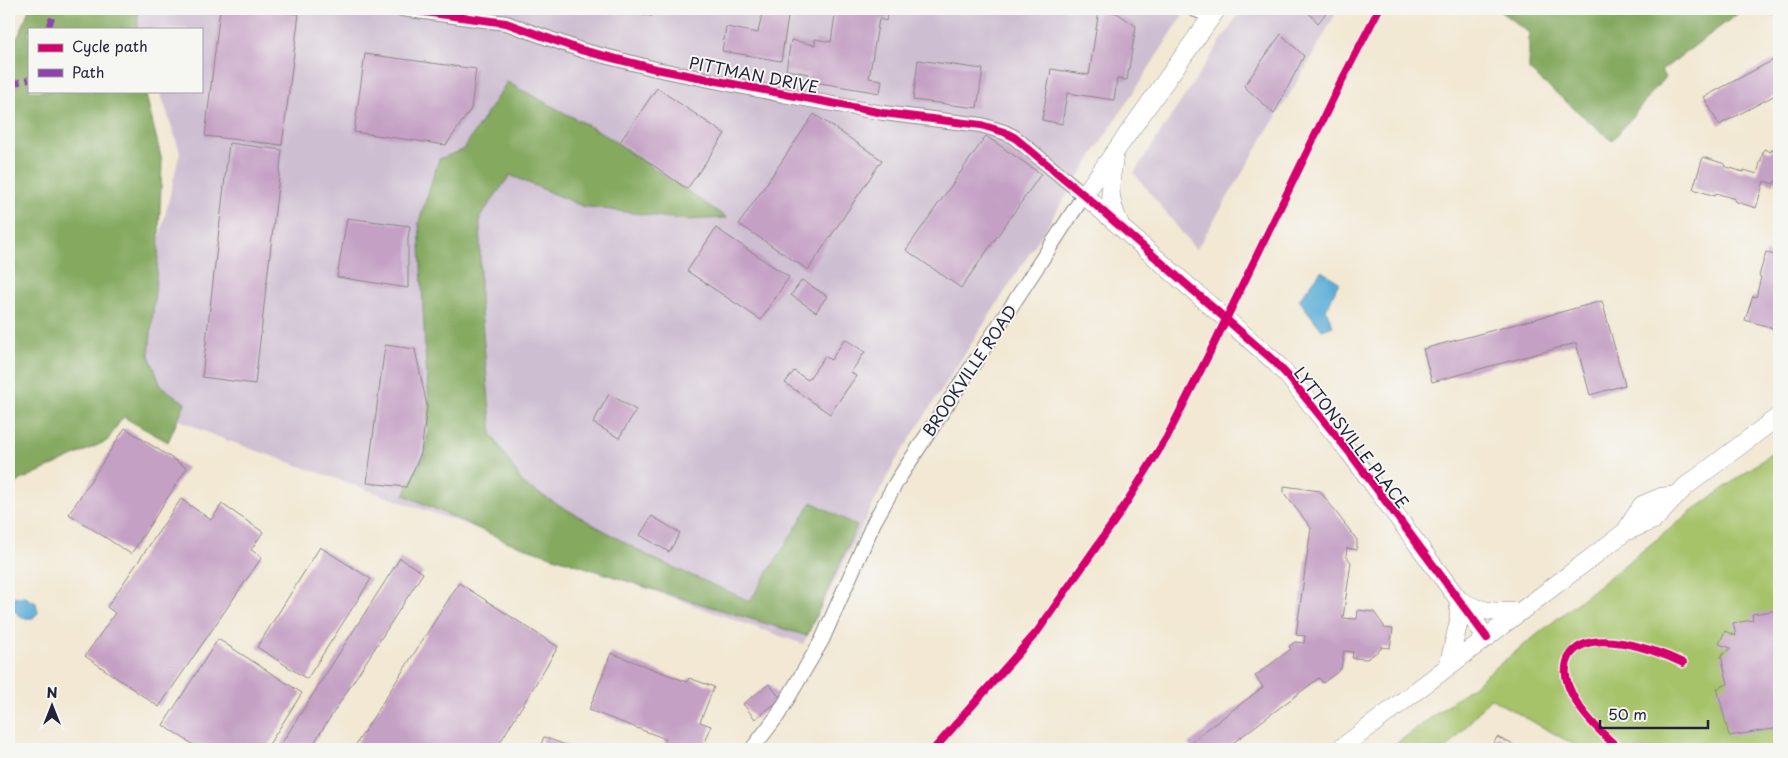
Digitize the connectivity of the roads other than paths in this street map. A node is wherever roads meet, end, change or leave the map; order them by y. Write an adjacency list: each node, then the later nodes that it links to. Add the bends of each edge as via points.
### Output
1 (402, 9): 5 (street, PITTMAN DRIVE, via 506,23 581,50 774,93 883,113 993,128 1022,143)
2 (1193, 9): 3 (street)
3 (1214, 13): 4 (street, BROOKVILLE ROAD)
4 (1114, 153): 5 (street, BROOKVILLE ROAD); 6 (street, via 1110,185 1112,207)
5 (1084, 195): 6 (street, LYTTONSVILLE PLACE); 12 (street, BROOKVILLE ROAD, via 910,459 874,522 822,640 778,715)
6 (1122, 229): 8 (street, LYTTONSVILLE PLACE, via 1288,376)
7 (1779, 416): 9 (street, via 1676,495 1661,496 1642,505 1625,532)
8 (1458, 600): 9 (street, via 1476,609); 10 (street, LYTTONSVILLE PLACE); 11 (street, via 1460,621)
9 (1520, 612): 10 (street)
10 (1487, 638): 11 (street)
11 (1448, 667): 13 (street)
12 (752, 749)
13 (1340, 749)

